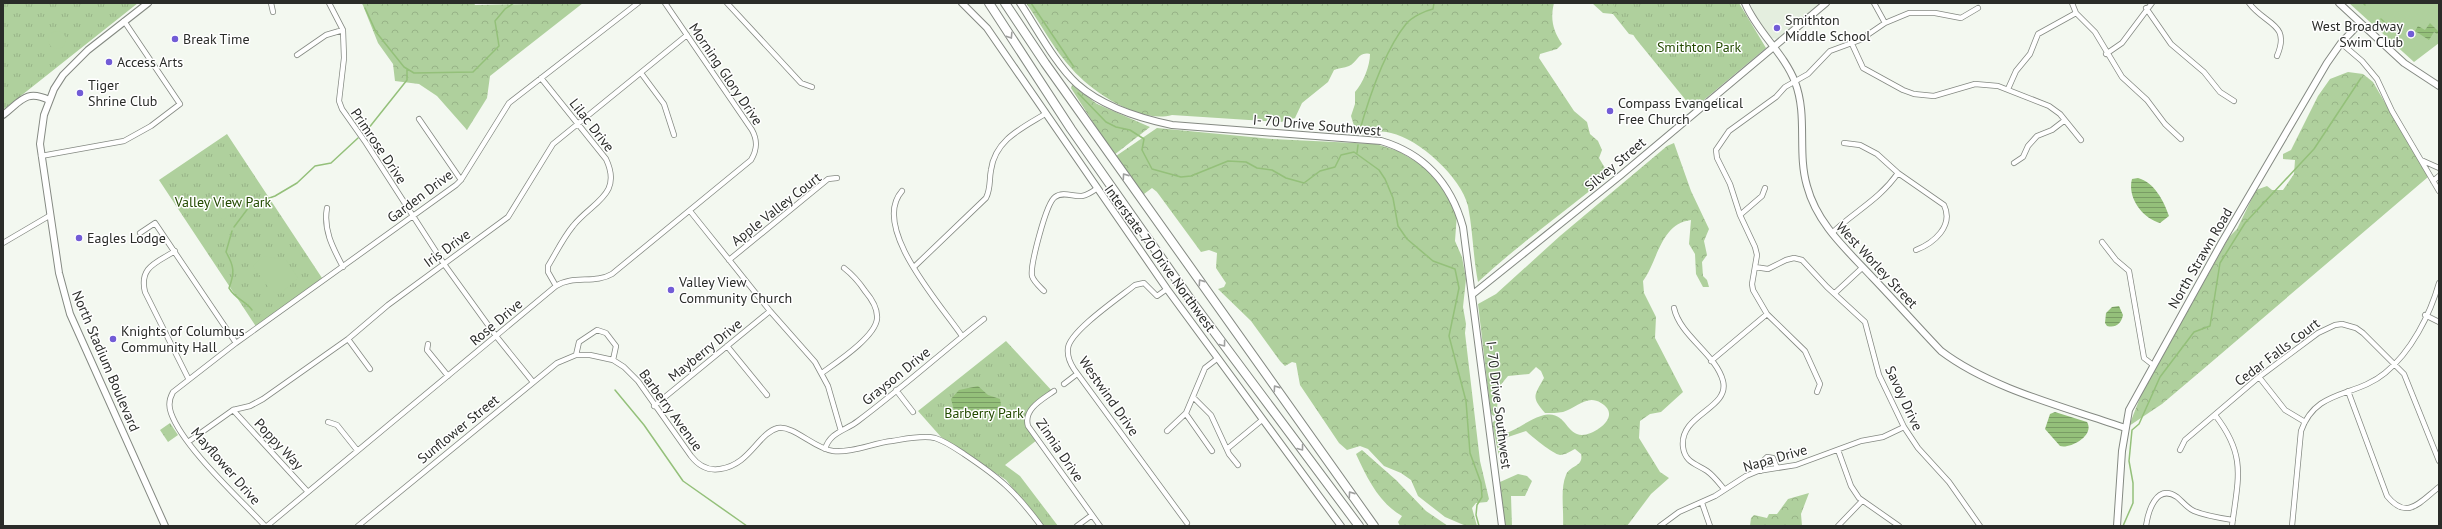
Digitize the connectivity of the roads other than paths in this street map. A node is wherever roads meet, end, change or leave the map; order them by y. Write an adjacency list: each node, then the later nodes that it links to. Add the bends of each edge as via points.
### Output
1 (148, 3): 22 (street, North Stadium Boulevard)
2 (271, 3): 20 (street)
3 (329, 3): 25 (street, Primrose Drive)
4 (638, 3): 34 (street, Garden Drive)
5 (665, 3): 26 (street, Morning Glory Drive)
6 (727, 3): 37 (street, via 801,83)
7 (962, 3): 41 (street, Interstate 70 Drive Northwest, via 987,28)
8 (989, 3): 159 (highway, one-way to 159, via 1071,129 1195,306)
9 (1005, 3): 160 (highway, one-way to 9)
10 (1020, 3): 87 (street, I- 70 Drive Southwest, via 1067,74 1077,84 1121,111 1172,125 1381,141 1410,152 1437,174 1458,208 1464,227)
11 (1745, 3): 29 (street, West Worley Street, via 1752,19)
12 (1826, 3): 29 (street, Silvey Street)
13 (1874, 3): 23 (street)
14 (2072, 3): 21 (street)
15 (2152, 3): 19 (street)
16 (2249, 3): 32 (street, via 2280,32 2282,42)
17 (2338, 3): 24 (street)
18 (1978, 8): 23 (street, via 1961,18 1935,13 1909,13)
19 (2146, 8): 30 (street, via 2122,43); 40 (street, via 2171,44 2204,72 2220,92)
20 (273, 12)
21 (2076, 13): 30 (street, via 2095,32); 38 (street, via 2038,34 2030,54 2016,71)
22 (124, 22): 39 (street, North Stadium Boulevard, via 75,62 63,75); 50 (street, via 180,104 151,126 124,141)
23 (1885, 23): 28 (street)
24 (2360, 23): 27 (street, North Strawn Road); 36 (street, via 2404,62)
25 (343, 30): 31 (street, via 326,35); 68 (street, Primrose Drive, via 344,58 339,101 342,109)
26 (687, 35): 33 (street, Iris Drive); 51 (street, Morning Glory Drive, via 755,136 755,152)
27 (2340, 43): 52 (street, via 2362,61 2377,79 2392,111); 106 (street, North Strawn Road)
28 (1852, 44): 35 (street, via 1830,51 1811,71); 38 (street, via 1863,68 1914,94 1934,96 1975,84)
29 (1773, 48): 35 (street, West Worley Street); 87 (street, Silvey Street)
30 (2106, 54): 47 (street, via 2129,86 2147,100 2165,124)
31 (297, 55)
32 (2277, 56)
33 (641, 73): 45 (street, Iris Drive); 46 (street, via 664,104)
34 (541, 78): 45 (street, Lilac Drive); 58 (street, Garden Drive, via 509,103)
35 (1795, 81): 66 (street, via 1730,130 1716,150); 70 (street, West Worley Street, via 1803,110 1802,156 1806,185 1812,205)
36 (2439, 86)
37 (812, 87)
38 (2008, 88): 44 (street, via 2048,106)
39 (50, 100): 42 (street, via 33,94); 50 (street, North Stadium Boulevard, via 41,130)
40 (2234, 101)
41 (1045, 114): 61 (street, Interstate 70 Drive Northwest); 79 (street, via 1004,142 994,160 986,198)
42 (3, 115)
43 (419, 119): 58 (street)
44 (2065, 120): 48 (street); 53 (street, via 2052,130 2036,136 2023,157)
45 (578, 124): 76 (street, Iris Drive, via 553,144 508,218); 83 (street, Lilac Drive, via 606,159 612,171 612,181 604,197 572,228 548,266 548,272)
46 (674, 134)
47 (2181, 139)
48 (2081, 140)
49 (1844, 142): 55 (street, via 1868,148)
50 (41, 156): 67 (street, North Stadium Boulevard)
51 (751, 160): 65 (street, Rose Drive)
52 (2421, 160): 54 (street); 59 (street)
53 (2014, 163)
54 (2439, 168)
55 (1898, 173): 70 (street, via 1881,195 1852,214); 73 (street, via 1938,200 1946,212 1946,225 1942,231 1924,247)
56 (2439, 176): 59 (street)
57 (837, 178): 75 (street, Apple Valley Court, via 828,179)
58 (461, 180): 68 (street, Garden Drive)
59 (2433, 181): 63 (street)
60 (1765, 188): 66 (street, via 1762,196)
61 (1096, 189): 84 (street, Interstate 70 Drive Northwest); 85 (street, via 1082,196 1055,197 1049,205 1040,230 1032,268 1034,281)
62 (902, 191): 79 (street, via 895,198 893,220 898,240)
63 (2439, 191)
64 (327, 208): 78 (street, via 327,232)
65 (690, 211): 75 (street); 83 (street, Rose Drive, via 607,277 569,280)
66 (1740, 215): 77 (street, via 1755,247)
67 (49, 216): 72 (street); 152 (street, North Stadium Boulevard, via 59,273 70,314)
68 (413, 216): 76 (street, Primrose Drive); 78 (street, Garden Drive)
69 (140, 233): 74 (street, via 155,223)
70 (1832, 233): 80 (street, West Worley Street)
71 (2102, 242): 106 (street, via 2116,260 2129,270 2144,358)
72 (3, 243)
73 (1916, 250)
74 (175, 251): 97 (street); 112 (street, via 151,266 143,276 143,283 145,292)
75 (729, 260): 89 (street)
76 (444, 264): 94 (street, Primrose Drive); 96 (street, Iris Drive, via 388,304)
77 (1756, 266): 86 (street, Savoy Drive, via 1768,269 1786,260 1802,260); 90 (street, via 1753,290)
78 (343, 267): 97 (street, Garden Drive)
79 (914, 267): 95 (street)
80 (1863, 267): 86 (street); 130 (street, West Worley Street, via 1941,351 1960,366 1998,383)
81 (844, 268): 108 (street, via 853,275 869,296 877,318 868,336)
82 (2439, 283): 91 (street)
83 (556, 286): 94 (street, Rose Drive)
84 (1167, 289): 102 (street, Interstate 70 Drive Northwest); 109 (street, Westwind Drive, via 1157,296 1144,283 1135,285 1074,335 1068,348 1070,364)
85 (1044, 290)
86 (1835, 293): 129 (street, Savoy Drive, via 1865,322 1879,375)
87 (1473, 294): 161 (street, I- 70 Drive Southwest)
88 (1674, 308): 104 (street, via 1680,322)
89 (770, 311): 99 (street, Mayberry Drive); 108 (street)
90 (1767, 314): 104 (street); 117 (street, via 1805,351 1820,384)
91 (2425, 315): 93 (street); 105 (street, via 2409,348)
92 (984, 319): 95 (street, Grayson Drive)
93 (2439, 322)
94 (496, 336): 110 (street, Rose Drive); 113 (street, Primrose Drive)
95 (962, 336): 115 (street, Grayson Drive)
96 (348, 339): 107 (street); 122 (street, Iris Drive, via 256,403)
97 (236, 343): 112 (street, Garden Drive)
98 (428, 344): 110 (street, via 427,350)
99 (727, 346): 119 (street); 121 (street, Mayberry Drive)
100 (576, 355): 101 (street, Sunflower Street); 103 (street, via 579,342 598,330 606,333 616,346); 113 (street, Sunflower Street, via 557,363)
101 (590, 356): 103 (street, Barberry Avenue)
102 (1218, 358): 120 (street, via 1205,368); 126 (street, Interstate 70 Drive Northwest)
103 (613, 360): 121 (street, Barberry Avenue, via 634,376)
104 (1711, 361): 145 (street, via 1723,379 1723,392 1720,398 1687,426 1683,449 1690,462 1707,471)
105 (2395, 364): 111 (street, Cedar Falls Court, via 2356,328 2342,324 2318,333); 118 (street, via 2374,381); 140 (street, Cedar Falls Court, via 2409,383)
106 (2152, 365): 130 (street, North Strawn Road, via 2129,410)
107 (370, 369)
108 (822, 373): 131 (street)
109 (1077, 374): 114 (street); 151 (street, Westwind Drive)
110 (448, 376): 136 (street, Rose Drive)
111 (2259, 377): 125 (street, Cedar Falls Court); 128 (street, via 2285,410)
112 (188, 378): 133 (street, Mayflower Drive, via 173,392 169,406)
113 (533, 382): 154 (street, Sunflower Street)
114 (1064, 384)
115 (896, 390): 123 (street); 131 (street, Grayson Drive, via 858,421)
116 (1054, 391): 149 (street, Zinnia Drive, via 1032,408 1027,421 1028,426)
117 (1817, 392)
118 (2348, 392): 128 (street, via 2318,404); 144 (street, via 2387,496 2392,502 2403,509 2410,508)
119 (767, 395)
120 (1193, 397): 124 (street); 135 (street, via 1211,416)
121 (654, 406): 134 (street, Barberry Avenue, via 691,456 702,466 710,469 731,467 778,428 789,429)
122 (234, 410): 133 (street, Iris Drive); 146 (street, Poppy Way)
123 (913, 412)
124 (1186, 414): 132 (street); 137 (street)
125 (2215, 415): 139 (street, Cedar Falls Court, via 2185,440); 150 (street, via 2229,433 2238,460 2239,476)
126 (1262, 420): 135 (street); 158 (street, Interstate 70 Drive Northwest)
127 (328, 422): 136 (street, via 337,425)
128 (2304, 422): 170 (street)
129 (1904, 427): 138 (street, Napa Drive, via 1883,437); 166 (street, Savoy Drive, via 1918,448 1949,482)
130 (2125, 428): 167 (street, North Strawn Road)
131 (841, 431): 134 (street, Grayson Drive, via 829,438)
132 (1167, 431)
133 (188, 442): 153 (street, Mayflower Drive)
134 (825, 449): 155 (street, Barberry Avenue, via 843,451 889,441 936,438 1002,481 1025,504)
135 (1228, 449): 141 (street)
136 (357, 450): 146 (street, Rose Drive)
137 (1212, 450)
138 (1838, 450): 142 (street, Napa Drive); 147 (street, via 1851,486)
139 (2180, 450)
140 (2439, 461)
141 (1238, 465)
142 (1777, 468): 143 (street, Napa Drive); 143 (street, via 1773,458 1767,457 1760,464)
143 (1760, 471): 145 (street, Napa Drive)
144 (2439, 487)
145 (1724, 489): 148 (street, Napa Drive)
146 (308, 492): 153 (street, Rose Drive)
147 (1862, 501): 164 (street); 165 (street)
148 (1702, 503): 162 (street, Napa Drive, via 1679,512); 163 (street)
149 (1092, 515): 156 (street); 157 (street, Zinnia Drive)
150 (2233, 520): 168 (street, via 2202,514 2192,510 2175,496 2167,494 2154,500 2148,509); 169 (street)
151 (1187, 523)
152 (165, 526)
153 (266, 526)
154 (358, 526)
155 (1040, 526)
156 (1077, 526)
157 (1100, 526)
158 (1341, 526)
159 (1359, 526)
160 (1374, 526)
161 (1502, 526)
162 (1660, 526)
163 (1710, 526)
164 (1838, 526)
165 (1899, 526)
166 (1980, 526)
167 (2117, 526)
168 (2146, 526)
169 (2232, 526)
170 (2292, 526)

